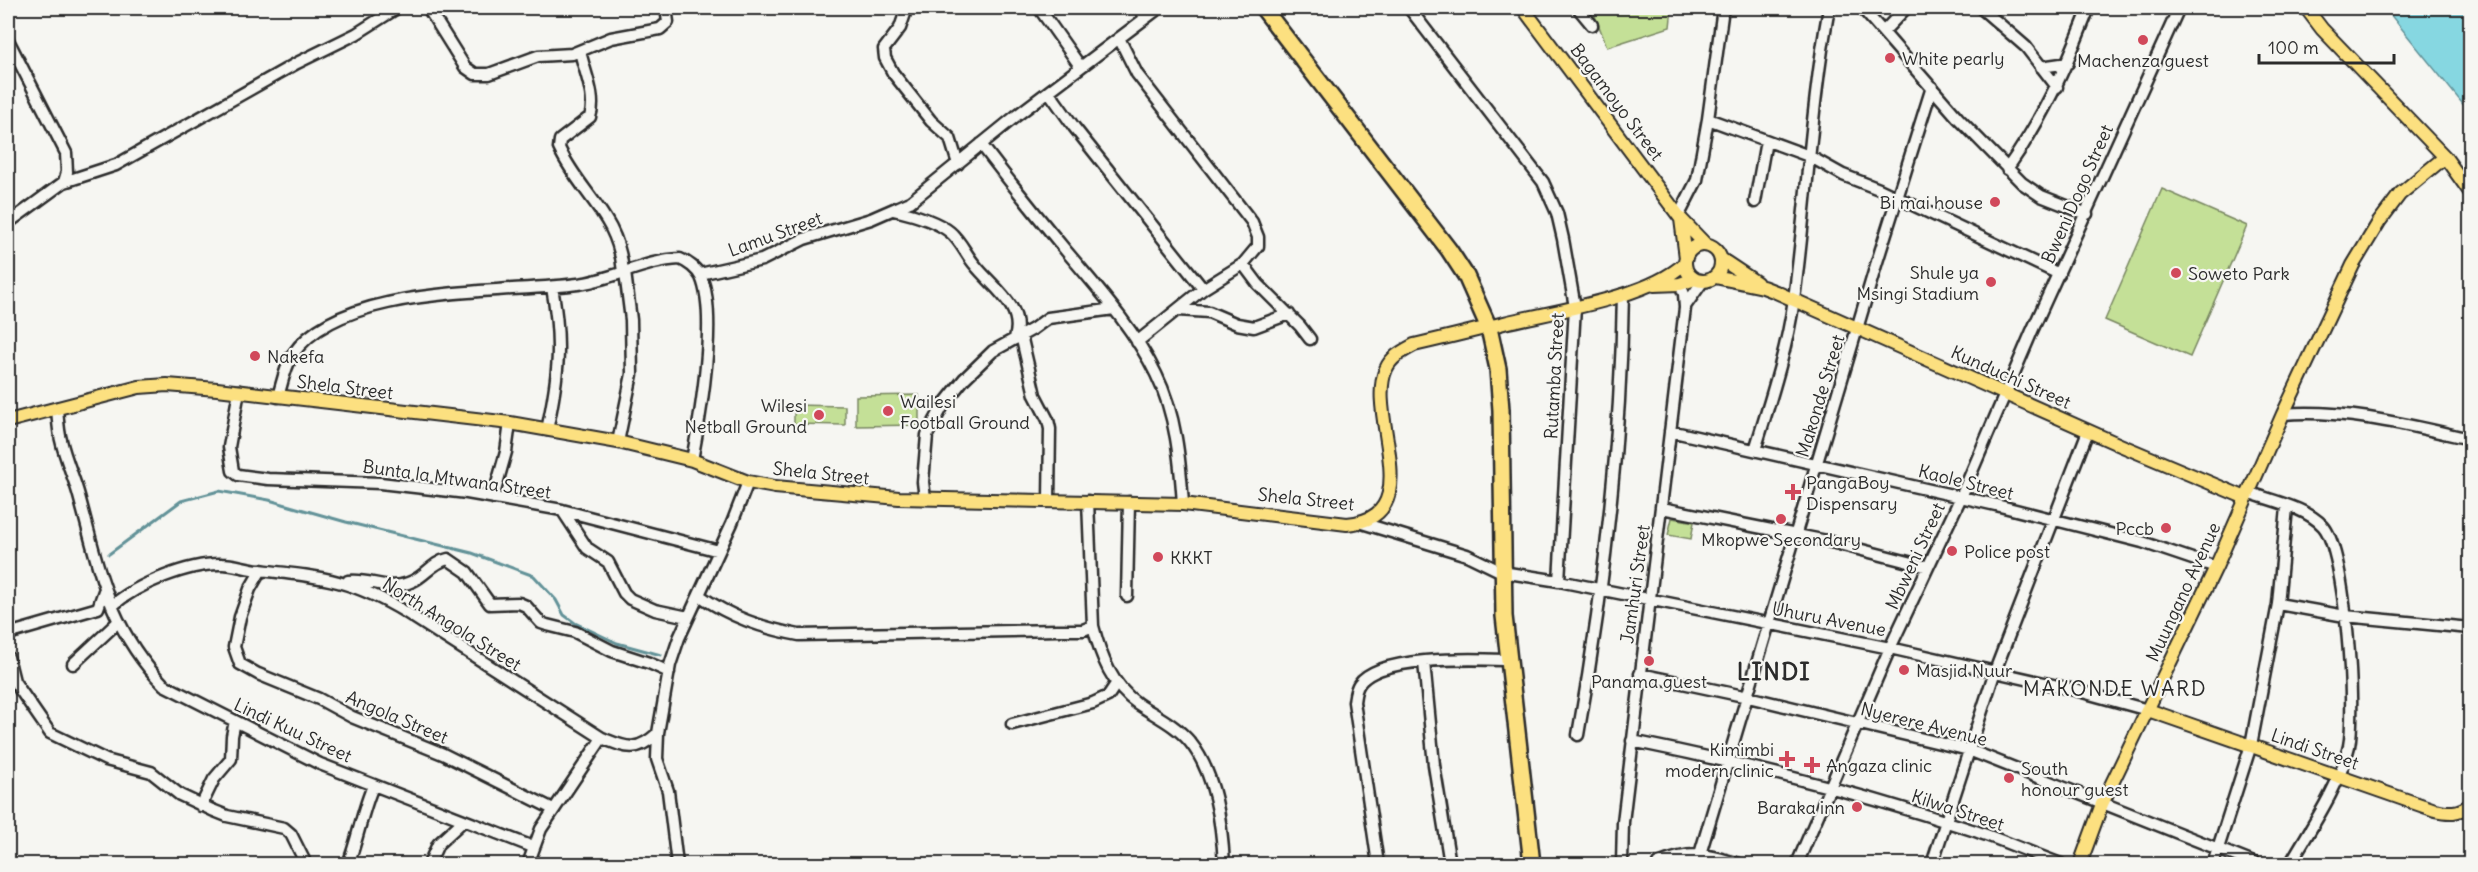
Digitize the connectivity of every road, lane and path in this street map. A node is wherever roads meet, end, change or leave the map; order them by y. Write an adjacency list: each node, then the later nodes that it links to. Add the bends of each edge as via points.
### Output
1 (397, 8): 39 (street, via 116,165)
2 (428, 8): 25 (street, via 465,67 475,74 489,74 538,56)
3 (666, 8): 25 (street, via 668,22 660,29 612,38)
4 (907, 8): 37 (street, via 900,27 884,49 885,58 931,121 950,138)
5 (1039, 8): 27 (street)
6 (1139, 8): 20 (street)
7 (1159, 8): 20 (street, Lamu Street)
8 (1263, 8): 67 (highway, via 1449,250 1466,276)
9 (1408, 8): 62 (street, Rutamba Street, via 1544,182 1561,230)
10 (1522, 8): 45 (main road, Bagamoyo Street)
11 (1578, 8): 21 (street)
12 (1723, 8): 32 (street)
13 (1829, 8): 35 (street)
14 (1862, 8): 22 (street)
15 (1905, 8): 22 (street)
16 (1981, 8): 28 (street, via 2026,47)
17 (2089, 8): 26 (street)
18 (2179, 8): 44 (street, Bweni Dogo Street)
19 (2306, 8): 36 (main road)
20 (1146, 18): 23 (street, Lamu Street)
21 (1592, 25)
22 (1884, 31): 29 (street)
23 (1119, 38): 27 (street, Lamu Street); 50 (street, via 1137,74 1252,222 1258,246)
24 (8, 40): 39 (street, via 66,153)
25 (580, 51): 51 (street, via 591,115 564,135 559,148 613,229)
26 (2068, 63): 28 (street); 30 (street)
27 (1080, 66): 31 (street, Lamu Street)
28 (2041, 67): 30 (street)
29 (1932, 87): 38 (street); 41 (street, Makonde Street)
30 (2056, 87): 38 (street)
31 (1049, 92): 34 (street, Lamu Street); 59 (street)
32 (1708, 119): 33 (street); 45 (street, via 1697,180)
33 (1766, 141): 35 (street); 42 (street)
34 (981, 144): 37 (street, Lamu Street); 64 (street)
35 (1809, 156): 41 (street); 61 (street)
36 (2445, 157): 40 (main road); 76 (main road, Muungano Avenue, via 2400,194 2379,222 2340,292)
37 (958, 164): 43 (street, Lamu Street)
38 (2007, 169): 44 (street, via 2041,196)
39 (64, 182): 46 (street)
40 (2470, 192)
41 (1898, 198): 53 (street); 68 (street, Makonde Street)
42 (1755, 202)
43 (894, 210): 52 (street, Lamu Street, via 804,239 762,260); 69 (street, via 937,224 956,238 1012,307)
44 (2087, 214): 53 (street, Bweni Dogo Street)
45 (1680, 217): 47 (main road, Bagamoyo Street); 49 (main road)
46 (8, 223)
47 (1706, 245): 48 (main road, via 1716,250); 49 (main road, via 1692,249)
48 (1721, 259): 54 (main road, via 1720,269); 58 (main road)
49 (1686, 260): 54 (main road, via 1689,274); 56 (main road, via 1676,272)
50 (1243, 264): 59 (street); 66 (street)
51 (624, 272): 52 (street, via 680,260 687,261); 57 (street); 83 (street, via 631,320 632,374)
52 (700, 274): 85 (street, via 707,308 706,359)
53 (2059, 274): 73 (street, Bweni Dogo Street)
54 (1704, 279): 55 (main road); 58 (main road); 63 (street)
55 (1680, 284): 56 (main road); 63 (street)
56 (1653, 285): 60 (main road, Shela Street)
57 (552, 287): 74 (street, via 403,300 359,310 305,341 286,369); 79 (street, via 560,345 556,389)
58 (1763, 287): 61 (main road, Kunduchi Street)
59 (1203, 289): 65 (street)
60 (1623, 294): 62 (main road, Shela Street); 109 (street, via 1622,359)
61 (1794, 300): 68 (main road, Kunduchi Street); 84 (street)
62 (1575, 307): 67 (main road, Shela Street); 108 (street, Rutamba Street)
63 (1685, 308): 80 (street, Jamhuri Street)
64 (1114, 309): 69 (street, via 1052,316); 71 (street)
65 (1178, 310): 66 (street, via 1209,312 1254,327); 71 (street)
66 (1288, 314): 70 (street)
67 (1489, 328): 100 (main road, Shela Street, via 1414,345 1389,363 1381,402 1391,473 1389,492 1377,515); 106 (highway, via 1501,410)
68 (1858, 328): 73 (main road, Kunduchi Street); 86 (street, Makonde Street)
69 (1018, 337): 91 (street, via 993,351 944,404 927,435); 92 (street, via 1050,429)
70 (1310, 339)
71 (1137, 342): 95 (street, via 1167,402 1176,434)
72 (239, 391): 74 (main road, Shela Street); 75 (main road, Shela Street, via 167,385 139,387); 90 (street, Bunta la Mtwana Street, via 229,447 233,471 238,475 390,484)
73 (2004, 393): 81 (main road, Kunduchi Street); 89 (street, Mbweni Street)
74 (278, 397): 78 (main road, Shela Street)
75 (57, 408): 77 (main road, Shela Street); 110 (street, Lindi Kuu Street, via 60,440)
76 (2283, 414): 82 (street, via 2366,416); 88 (main road, Muungano Avenue)
77 (8, 421)
78 (510, 423): 79 (main road, Shela Street); 90 (street)
79 (546, 430): 83 (main road, Shela Street)
80 (1670, 431): 84 (street, Kaole Street); 97 (street, Jamhuri Street)
81 (2088, 431): 88 (main road, Kunduchi Street); 99 (street)
82 (2470, 439)
83 (618, 442): 85 (main road, Shela Street)
84 (1755, 450): 86 (street, Kaole Street)
85 (692, 460): 87 (main road, Shela Street)
86 (1817, 464): 89 (street, Kaole Street); 101 (street, Makonde Street)
87 (748, 482): 91 (main road, Shela Street, via 833,493); 102 (street)
88 (2247, 495): 96 (street, Kunduchi Street); 104 (main road, Muungano Avenue)
89 (1961, 497): 99 (street, Kaole Street); 103 (street, Mbweni Street)
90 (494, 498): 98 (street, Bunta la Mtwana Street)
91 (925, 498): 92 (main road, Shela Street)
92 (1049, 500): 93 (main road, Shela Street)
93 (1088, 501): 94 (main road, Shela Street); 120 (street)
94 (1130, 502): 95 (main road, Shela Street); 112 (street)
95 (1183, 504): 100 (main road, Shela Street)
96 (2287, 507): 114 (street); 116 (street, Kunduchi Street, via 2303,512 2323,526 2335,549)
97 (1662, 508): 101 (street); 113 (street, Jamhuri Street)
98 (562, 510): 102 (street, Bunta la Mtwana Street); 117 (street, via 587,548 608,562 630,598 655,610)
99 (2054, 521): 104 (street, Kaole Street, via 2142,542); 129 (street)
100 (1362, 523): 106 (street, Uhuru Avenue, via 1467,555)
101 (1796, 535): 103 (street); 119 (street, Makonde Street)
102 (719, 551): 111 (street)
103 (1928, 567): 123 (street, Mbweni Street)
104 (2216, 567): 133 (main road, Muungano Avenue)
105 (261, 570): 107 (street, North Angola Street); 115 (street, North Angola Street, via 210,564 157,578); 150 (street, Angola Street, via 240,617 234,647 240,664 352,717 443,754)
106 (1502, 572): 108 (street, Uhuru Avenue); 125 (highway)
107 (342, 581): 128 (street, via 394,586 413,581 440,560 448,559 461,566 490,604 519,603 541,623); 139 (street, North Angola Street, via 379,596)
108 (1559, 581): 109 (street, Uhuru Avenue)
109 (1602, 590): 113 (street, Uhuru Avenue); 138 (street)
110 (104, 591): 115 (street, Lindi Kuu Street); 122 (street, via 98,608)
111 (699, 595): 117 (street); 120 (street, via 742,620 799,635 1083,630)
112 (1127, 596)
113 (1648, 599): 119 (street, Uhuru Avenue); 130 (street, Jamhuri Street)
114 (2278, 604): 116 (street); 141 (street)
115 (112, 606): 118 (street, Lindi Kuu Street)
116 (2345, 616): 121 (street); 144 (street, Kunduchi Street, via 2351,724 2349,746)
117 (688, 617): 128 (street)
118 (118, 622): 127 (street); 134 (street, Lindi Kuu Street, via 143,664 164,685)
119 (1770, 624): 123 (street, Uhuru Avenue); 132 (street, Makonde Street)
120 (1093, 626): 131 (street)
121 (2470, 628)
122 (8, 634)
123 (1890, 648): 129 (street, Uhuru Avenue); 136 (street, Mbweni Street)
124 (8, 657): 149 (street, via 14,681 50,733 106,760 144,769)
125 (1507, 660): 126 (street); 164 (highway)
126 (1424, 662): 162 (street, via 1390,665 1360,682 1355,691); 163 (street)
127 (73, 664)
128 (670, 669): 137 (street)
129 (1995, 672): 133 (street, Uhuru Avenue); 142 (street)
130 (1640, 674): 132 (street, Nyerere Avenue); 140 (street, Jamhuri Street)
131 (1116, 684): 135 (street, via 1108,696 1093,704); 161 (street, via 1137,703 1171,724 1192,745 1214,795)
132 (1748, 697): 136 (street, Nyerere Avenue); 143 (street, Makonde Street)
133 (2148, 710): 141 (main road, Lindi Street); 147 (main road, Muungano Avenue)
134 (235, 721): 145 (street, Lindi Kuu Street); 149 (street, via 231,759 214,779)
135 (1012, 724)
136 (1857, 724): 142 (street, Nyerere Avenue); 146 (street, Mbweni Street)
137 (658, 734): 139 (street, North Angola Street, via 639,747 625,747); 160 (street, via 657,759 668,791)
138 (1578, 735)
139 (602, 738): 150 (street)
140 (1632, 741): 143 (street, Kilwa Street); 165 (street, Jamhuri Street, via 1621,834)
141 (2251, 745): 144 (main road, Lindi Street); 154 (street)
142 (1969, 750): 147 (street, Nyerere Avenue); 152 (street)
143 (1728, 762): 146 (street, Kilwa Street); 155 (street, Makonde Street)
144 (2338, 776): 148 (main road, Lindi Street, via 2434,810 2451,813); 174 (street, Kunduchi Street)
145 (373, 786): 151 (street, Lindi Kuu Street); 157 (street)
146 (1829, 789): 152 (street, Kilwa Street); 168 (street, Mbweni Street)
147 (2102, 804): 154 (street, Nyerere Avenue); 171 (main road, Muungano Avenue)
148 (2470, 805)
149 (201, 806): 156 (street, via 227,816 284,828)
150 (553, 809): 153 (street)
151 (463, 821): 153 (street, Lindi Kuu Street); 158 (street, via 438,844)
152 (1946, 822): 169 (street); 170 (street, Kilwa Street)
153 (533, 847): 159 (street)
154 (2217, 849): 172 (street); 173 (street, Nyerere Avenue)
155 (1700, 854): 166 (street); 167 (street)
156 (306, 864)
157 (348, 864)
158 (429, 864)
159 (528, 864)
160 (677, 864)
161 (1224, 864)
162 (1378, 864)
163 (1449, 864)
164 (1532, 864)
165 (1622, 864)
166 (1658, 864)
167 (1739, 864)
168 (1797, 864)
169 (1932, 864)
170 (2061, 864)
171 (2080, 864)
172 (2213, 864)
173 (2256, 864)
174 (2290, 864)

